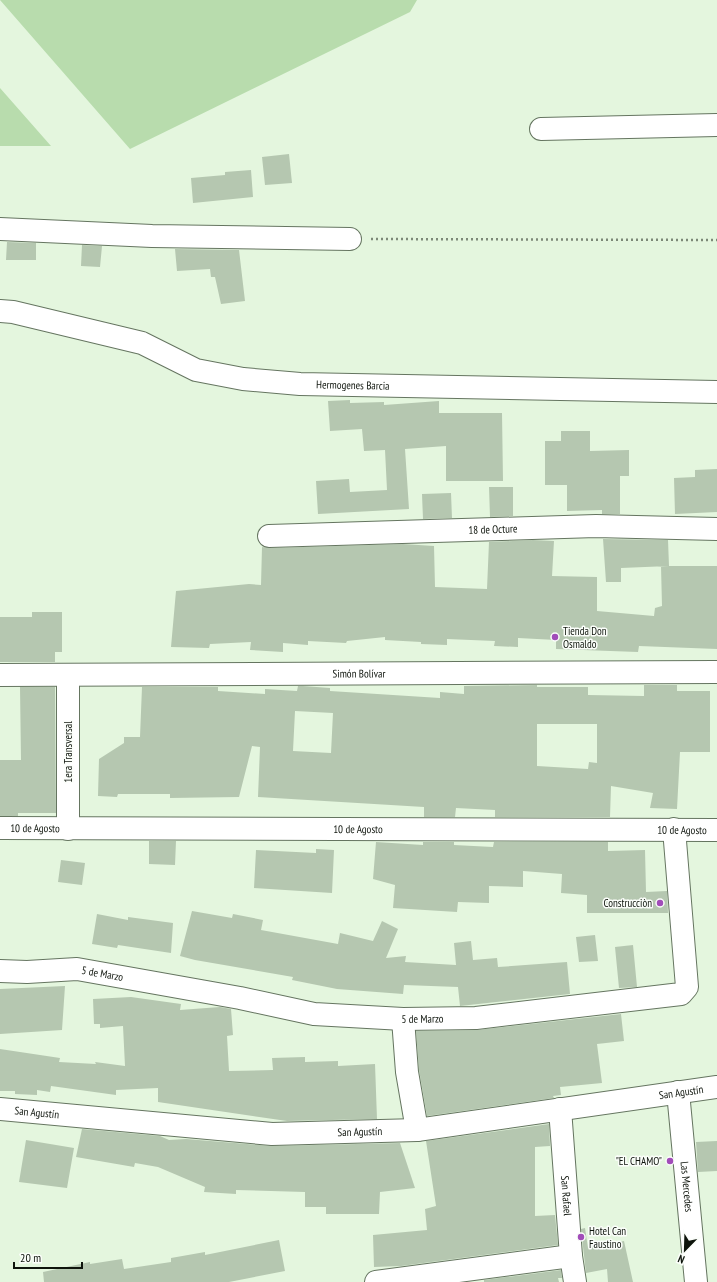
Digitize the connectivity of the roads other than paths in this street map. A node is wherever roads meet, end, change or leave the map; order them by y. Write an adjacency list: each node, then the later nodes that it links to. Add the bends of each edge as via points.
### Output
1 (717, 125): 2 (street)
2 (541, 129)
3 (0, 228): 4 (street, via 152,236)
4 (350, 239)
5 (0, 311): 6 (street, Hermogenes Barcia, via 142,343 196,370 243,379 300,384)
6 (717, 392)
7 (717, 529): 8 (street, 18 de Octure, via 596,526)
8 (269, 536)
9 (717, 672): 11 (street, Simón Bolívar, via 272,672)
10 (0, 675): 11 (street, Simón Bolívar)
11 (68, 675): 13 (street, 1era Transversal)
12 (0, 828): 13 (street, 10 de Agosto)
13 (68, 829): 14 (street, 10 de Agosto)
14 (674, 829): 15 (street, 10 de Agosto); 17 (street, 5 de Marzo, via 687,987 681,994 476,1018)
15 (717, 830)
16 (0, 970): 17 (street, 5 de Marzo, via 77,970 240,998 314,1014)
17 (403, 1020): 22 (street, via 407,1072)
18 (717, 1087): 19 (street, San Agustín)
19 (678, 1092): 21 (street, San Agustín); 26 (street, Las Mercedes)
20 (0, 1109): 22 (street, San Agustín, via 272,1134)
21 (560, 1110): 22 (street, San Agustín); 23 (street, San Rafael)
22 (417, 1130)
23 (572, 1256): 24 (street); 25 (street, San Rafael)
24 (376, 1282)
25 (575, 1282)
26 (696, 1282)

